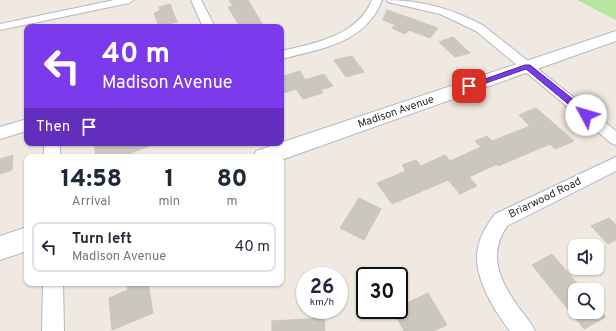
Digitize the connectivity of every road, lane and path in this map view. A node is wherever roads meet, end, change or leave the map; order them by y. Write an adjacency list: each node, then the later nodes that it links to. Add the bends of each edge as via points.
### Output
1 (129, 0): 6 (street)
2 (196, 0): 5 (street)
3 (377, 0): 8 (street, via 370,15 352,32 328,42)
4 (392, 0): 9 (street, via 427,6 458,16 484,31)
5 (208, 24)
6 (0, 27)
7 (616, 36): 9 (main road, Madison Avenue)
8 (284, 54)
9 (528, 66): 12 (street); 13 (main road, Madison Avenue)
10 (24, 126): 11 (street)
11 (0, 133)
12 (616, 139)
13 (273, 154)
14 (616, 164): 19 (street, Briarwood Road, via 500,220 493,229 487,251 492,283 503,305)
15 (24, 240): 16 (main road)
16 (0, 248)
17 (53, 286): 18 (street)
18 (53, 331)
19 (524, 331)

